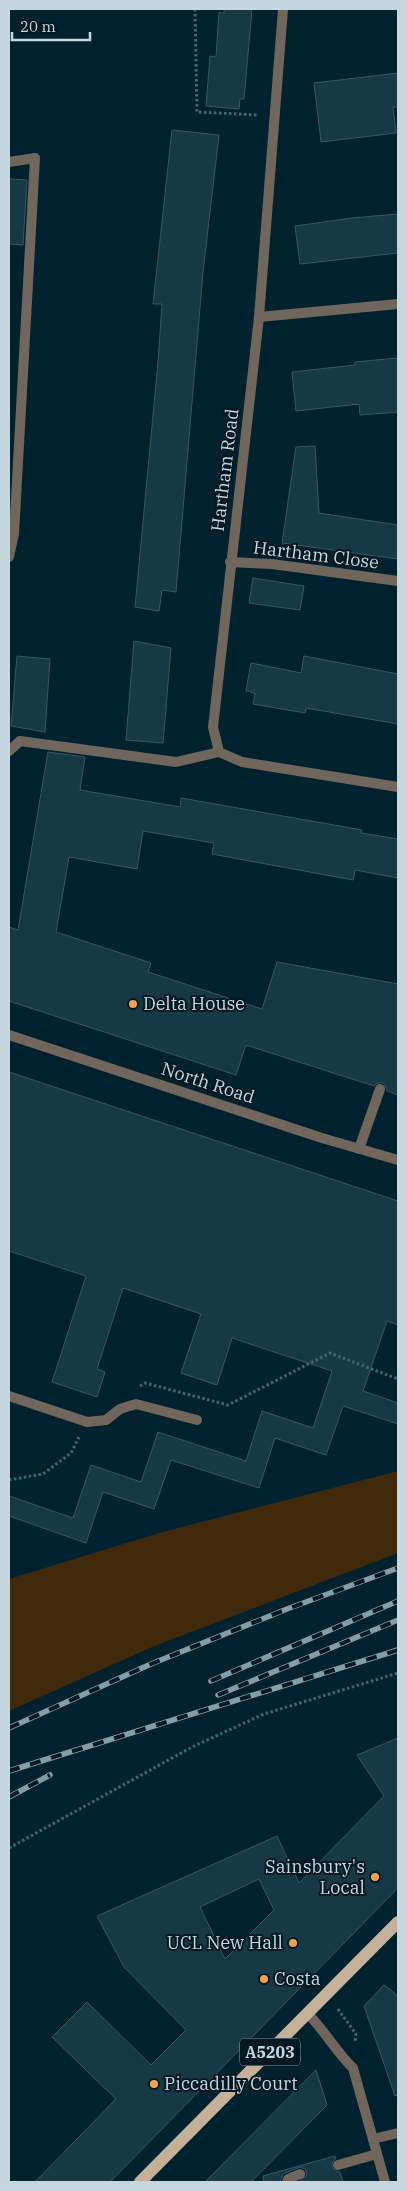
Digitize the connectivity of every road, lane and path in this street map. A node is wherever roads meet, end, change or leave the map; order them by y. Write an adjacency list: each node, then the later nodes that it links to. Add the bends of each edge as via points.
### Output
1 (195, 9): 3 (path, via 197,112)
2 (283, 9): 3 (street, Hartham Road)
3 (274, 116): 6 (street, Hartham Road)
4 (9, 162): 7 (street, via 35,158)
5 (398, 304): 6 (street)
6 (259, 317): 9 (street, Hartham Road)
7 (12, 509): 8 (street, via 14,534)
8 (9, 557)
9 (230, 562): 10 (street, Hartham Close, via 272,564); 12 (street, Hartham Road, via 213,727)
10 (398, 581)
11 (9, 751): 12 (street, via 20,741 176,762)
12 (219, 752): 13 (street, via 242,762)
13 (398, 787)
14 (9, 1035): 16 (street, North Road)
15 (380, 1089): 16 (street)
16 (359, 1148): 17 (street, North Road)
17 (398, 1160)
18 (9, 1396): 19 (street, via 87,1422 106,1420 120,1409 136,1404)
19 (197, 1420)
20 (398, 1673): 21 (path, via 264,1714 192,1747)
21 (9, 1848)
22 (398, 1922): 23 (main road, A5203)
23 (308, 2014): 25 (street, via 353,2068); 29 (main road, A5203)
24 (398, 2133): 25 (street)
25 (373, 2138): 26 (street)
26 (377, 2154): 27 (street); 31 (street)
27 (338, 2165)
28 (300, 2174): 30 (street)
29 (140, 2182)
30 (287, 2182)
31 (385, 2182)

